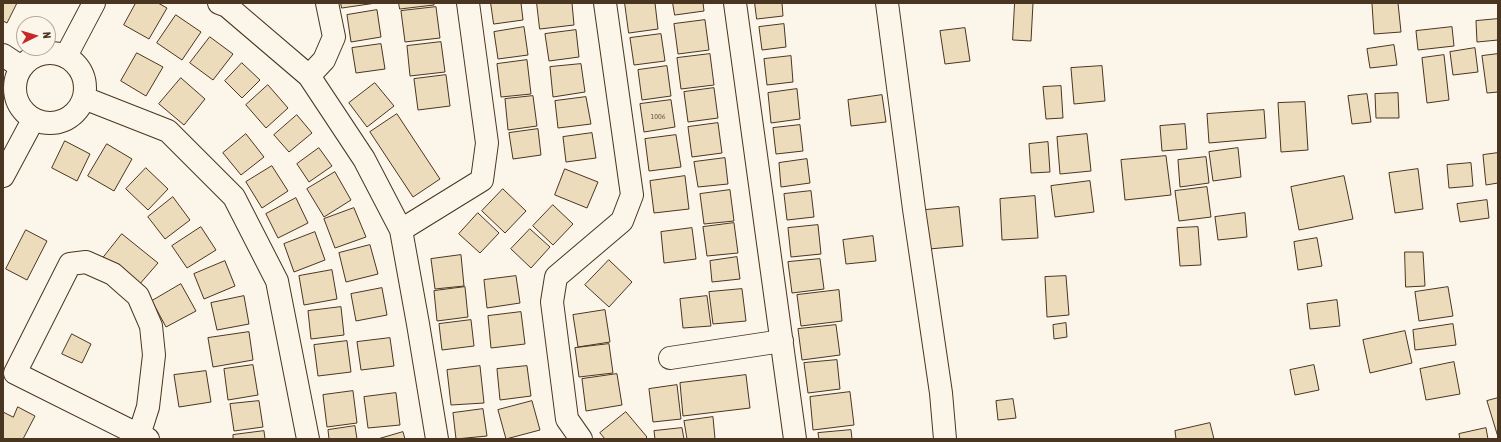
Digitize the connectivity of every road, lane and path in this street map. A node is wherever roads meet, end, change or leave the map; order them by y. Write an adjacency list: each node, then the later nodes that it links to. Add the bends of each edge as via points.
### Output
1 (94, 3): 9 (street)
2 (327, 3): 11 (street, via 334,37 324,60)
3 (468, 3): 15 (street, via 487,143 482,180)
4 (605, 3): 21 (street, via 632,195 622,221 556,277 552,302 567,419)
5 (735, 3): 16 (street)
6 (887, 3): 23 (street)
7 (225, 4): 11 (street)
8 (3, 56): 10 (street)
9 (66, 56): 10 (street, via 54,52 41,54 30,58); 12 (street, via 82,74)
10 (21, 67): 13 (street, via 14,90 17,102)
11 (309, 76): 15 (street, via 364,159)
12 (84, 98): 13 (street, via 78,110 58,123); 19 (street, via 168,131 234,197 277,281)
13 (34, 120): 14 (street)
14 (3, 176)
15 (401, 230): 20 (street)
16 (782, 341): 17 (street); 22 (street)
17 (670, 358)
18 (143, 437): 18 (street, via 15,373 70,264 86,262 113,274 138,296 151,326 154,355)
19 (308, 439)
20 (437, 439)
21 (581, 439)
22 (795, 439)
23 (945, 439)

